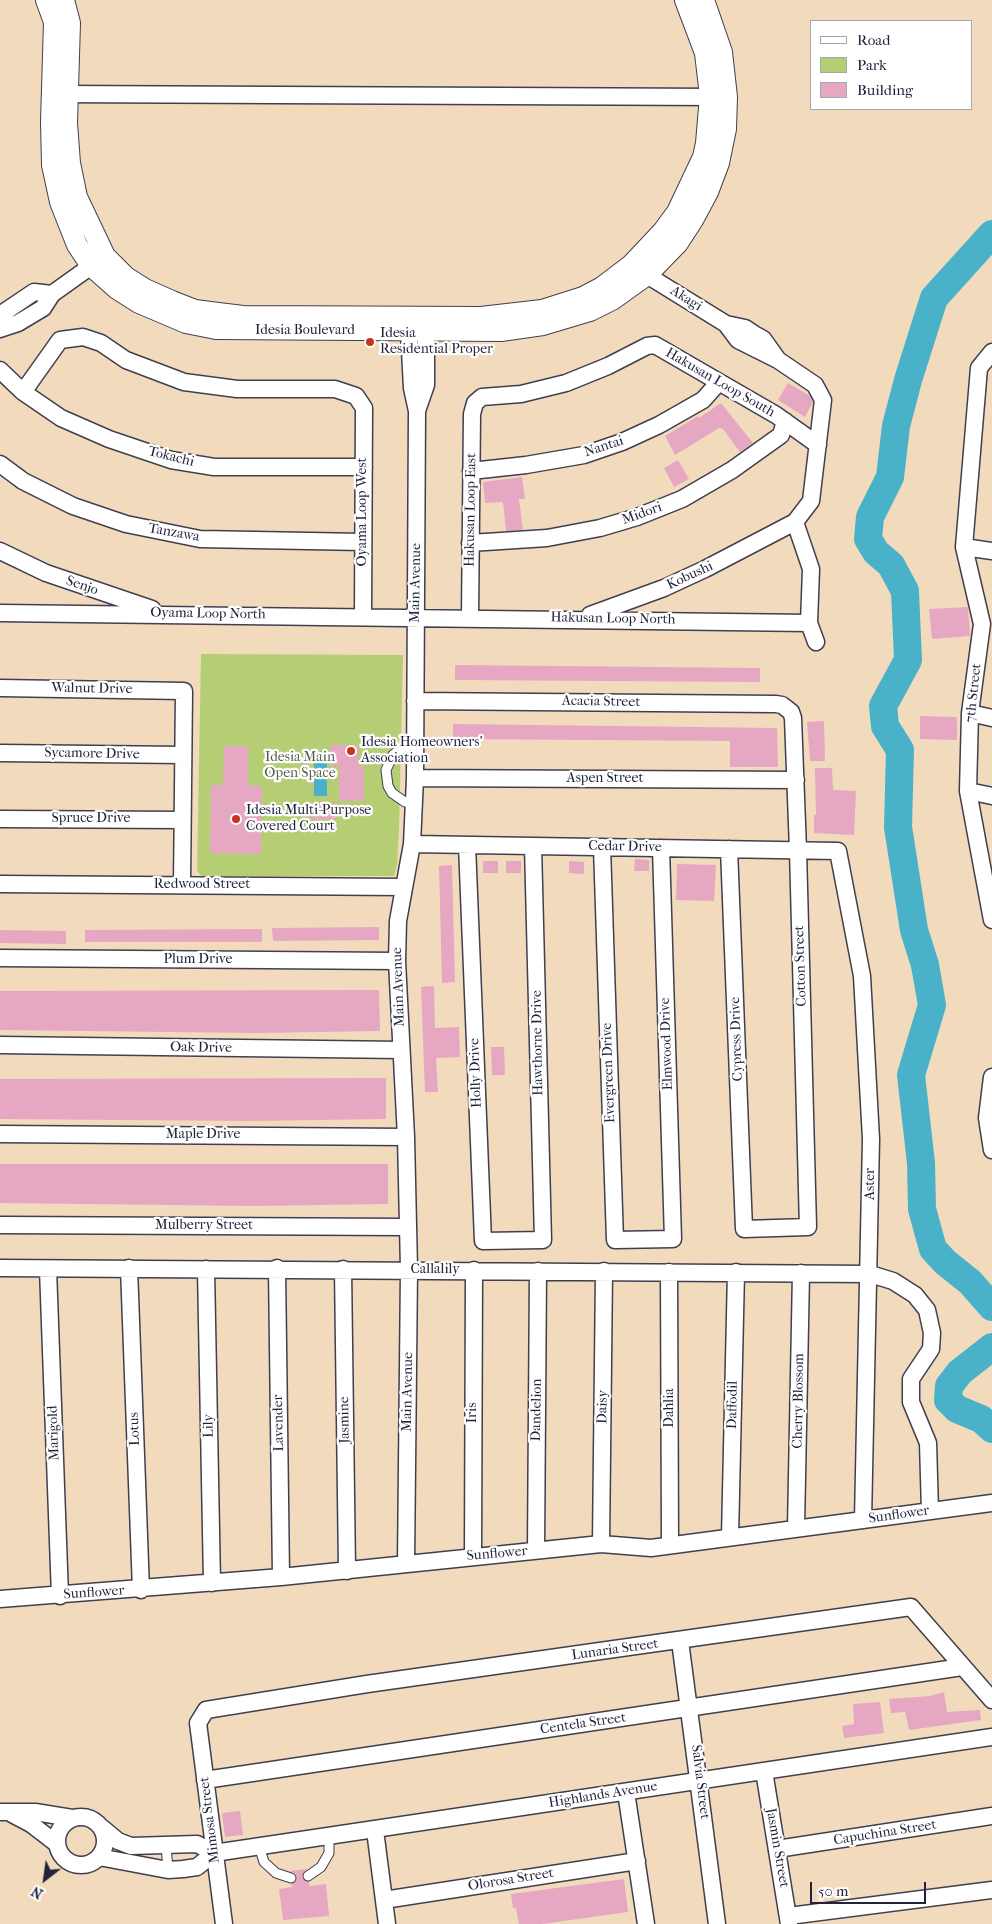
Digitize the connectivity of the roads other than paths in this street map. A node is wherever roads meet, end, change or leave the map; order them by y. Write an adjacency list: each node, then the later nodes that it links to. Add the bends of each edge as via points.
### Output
1 (46, 0): 5 (street, Idesia Boulevard, via 54,22)
2 (64, 0): 5 (street, Idesia Boulevard, via 70,23)
3 (686, 0): 6 (street, Idesia Boulevard)
4 (704, 0): 6 (street, Idesia Boulevard, via 722,52)
5 (60, 94): 6 (street); 7 (street, Idesia Boulevard, via 77,197)
6 (718, 96): 8 (street, Idesia Boulevard, via 723,147 708,192 678,243)
7 (98, 261): 9 (street); 11 (street, Idesia Boulevard, via 145,289 195,310 243,316)
8 (639, 270): 11 (street, Idesia Boulevard, via 612,300 543,325 501,331); 19 (street, Akagi, via 726,324 738,340 778,360 815,385 823,400)
9 (52, 294): 10 (street, via 34,292); 12 (street, via 43,308 18,323)
10 (0, 314)
11 (418, 326): 32 (street, Main Avenue, via 412,388 418,411)
12 (0, 329)
13 (992, 352): 26 (street, 7th Street, via 979,368)
14 (0, 370): 16 (street, Tokachi)
15 (720, 382): 17 (street, Hakusan Loop South, via 655,346 647,346 566,383 521,394 482,397); 18 (street, Hakusan Loop South); 22 (street, Nantai, via 703,400 622,442 574,457)
16 (23, 392): 21 (street, Tokachi, via 61,418 171,460 214,467); 21 (street, Oyama Loop West, via 60,340 83,337 101,343 126,360 184,382 237,389 335,389 356,396 364,408)
17 (475, 403): 22 (street, Hakusan Loop East)
18 (785, 421): 19 (street, Hakusan Loop South); 25 (street, Midori, via 781,435 732,470 682,499 637,517 546,538)
19 (818, 445): 23 (street, via 811,501)
20 (0, 464): 24 (street, Tanzawa, via 23,481 73,506 126,524 200,539)
21 (364, 467): 24 (street, Oyama Loop West)
22 (471, 471): 25 (street, Hakusan Loop East)
23 (795, 522): 34 (street, Kobushi, via 664,588); 35 (street, via 811,569)
24 (363, 542): 31 (street, Oyama Loop West)
25 (470, 543): 33 (street, Hakusan Loop East)
26 (964, 547): 27 (street); 36 (street, 7th Street)
27 (992, 550)
28 (0, 551): 30 (street, Senjo, via 46,573)
29 (0, 613): 30 (street, Oyama Loop North)
30 (166, 614): 31 (street, Oyama Loop North)
31 (363, 616): 32 (street, Oyama Loop North)
32 (416, 617): 33 (street, Hakusan Loop North); 39 (street, Main Avenue)
33 (470, 617): 34 (street, Hakusan Loop North)
34 (580, 618): 35 (street, Hakusan Loop North)
35 (810, 623): 37 (street)
36 (987, 625): 41 (street, 7th Street)
37 (816, 642)
38 (0, 688): 45 (street, Walnut Drive, via 184,691)
39 (415, 701): 40 (street, Acacia Street, via 776,704); 43 (street, Main Avenue)
40 (787, 708): 47 (street, Cotton Street, via 793,718)
41 (970, 713): 42 (street); 48 (street, 7th Street)
42 (992, 718)
43 (415, 745): 46 (street, Main Avenue); 50 (lane, via 393,755 386,770 392,793)
44 (0, 753): 45 (street, Sycamore Drive)
45 (183, 755): 52 (street)
46 (415, 778): 47 (street, Aspen Street); 50 (street, Main Avenue)
47 (796, 780): 59 (street, Cotton Street)
48 (968, 791): 49 (street); 61 (street, 7th Street)
49 (992, 796)
50 (414, 804): 53 (street, Main Avenue)
51 (0, 819): 52 (street, Spruce Drive)
52 (182, 820): 63 (street)
53 (412, 844): 54 (street, Cedar Drive); 64 (street, Main Avenue)
54 (467, 845): 55 (street, Cedar Drive); 77 (street, Holly Drive, via 483,1241)
55 (533, 846): 56 (street, Cedar Drive); 77 (street, Hawthorne Drive)
56 (602, 847): 57 (street, Cedar Drive); 78 (street, Evergreen Drive, via 614,1240)
57 (661, 848): 58 (street, Cedar Drive); 78 (street, Elmwood Drive)
58 (729, 849): 59 (street, Cedar Drive); 76 (street, Cypress Drive, via 744,1229)
59 (798, 850): 60 (street, Cedar Drive); 76 (street, Cotton Street)
60 (838, 850): 92 (street, Aster, via 862,976 871,1139)
61 (987, 873): 65 (street, 7th Street)
62 (0, 884): 63 (street, Redwood Street)
63 (182, 885): 64 (street, Redwood Street)
64 (403, 887): 67 (street, Main Avenue)
65 (992, 920)
66 (0, 958): 67 (street, Plum Drive)
67 (397, 961): 69 (street, Main Avenue)
68 (0, 1045): 69 (street, Oak Drive)
69 (401, 1050): 72 (street, Main Avenue)
70 (992, 1078): 73 (street, via 987,1118)
71 (0, 1134): 72 (street, Maple Drive)
72 (406, 1137): 75 (street, Main Avenue)
73 (992, 1150)
74 (0, 1225): 75 (street, Mulberry Street)
75 (408, 1227): 85 (street, Main Avenue)
76 (808, 1227)
77 (543, 1240)
78 (673, 1240)
79 (0, 1268): 82 (street, Callalily)
80 (128, 1268): 82 (street, Callalily); 83 (street, Callalily); 106 (street, Lotus)
81 (277, 1268): 83 (street, Callalily); 84 (street, Callalily); 104 (street, Lavender)
82 (48, 1269): 107 (street, Marigold)
83 (206, 1269): 105 (street, Lily)
84 (343, 1269): 85 (street, Callalily); 103 (street, Jasmine)
85 (409, 1270): 86 (street, Callalily); 102 (street, Main Avenue)
86 (474, 1270): 87 (street, Callalily); 101 (street, Iris)
87 (538, 1270): 88 (street, Callalily); 100 (street, Dandelion)
88 (604, 1271): 89 (street, Callalily); 98 (street, Daisy)
89 (669, 1272): 90 (street, Callalily); 99 (street, Dahlia)
90 (736, 1272): 91 (street, Callalily); 97 (street, Daffodil)
91 (801, 1273): 92 (street, Callalily); 96 (street, Cherry Blossom)
92 (870, 1274): 94 (street, Callalily, via 893,1281 915,1295 927,1310 932,1333 931,1349 912,1379 911,1402 928,1443); 95 (street, Aster)
93 (992, 1502): 94 (street, Sunflower)
94 (930, 1511): 95 (street, Sunflower)
95 (863, 1520): 96 (street, Sunflower)
96 (796, 1528): 97 (street, Sunflower)
97 (730, 1537): 99 (street, Sunflower)
98 (601, 1544): 99 (street, Sunflower, via 651,1548); 100 (street, Sunflower)
99 (670, 1545)
100 (536, 1550): 101 (street, Sunflower)
101 (473, 1556): 102 (street, Sunflower)
102 (406, 1564): 103 (street, Sunflower)
103 (348, 1570): 104 (street, Sunflower)
104 (282, 1577): 105 (street, Sunflower)
105 (212, 1583): 106 (street, Sunflower)
106 (141, 1590): 107 (street, Sunflower)
107 (60, 1596): 108 (street, Sunflower)
108 (0, 1599)
109 (680, 1640): 110 (street, Lunaria Street, via 911,1607); 112 (street, Salvia Street); 113 (street, Lunaria Street, via 367,1684 206,1710)
110 (962, 1667): 111 (street, Lunaria Street); 112 (street, Centela Street)
111 (992, 1700)
112 (690, 1708): 116 (street, Centela Street); 117 (street, Salvia Street)
113 (201, 1716): 116 (street, Mimosa Street, via 198,1723)
114 (992, 1737): 115 (street, Highlands Avenue)
115 (764, 1771): 117 (street, Highlands Avenue); 128 (street, Jasmin Street)
116 (205, 1780): 129 (street, Mimosa Street)
117 (700, 1781): 118 (street, Highlands Avenue); 141 (street, Salvia Street)
118 (626, 1792): 123 (street, Highlands Avenue); 131 (street)
119 (3, 1812): 121 (street, via 36,1812); 125 (street, via 31,1824)
120 (992, 1816): 128 (street, Capuchina Street)
121 (72, 1818): 122 (street, via 88,1817); 125 (street, via 60,1828)
122 (101, 1827): 126 (street, via 118,1841 131,1846); 130 (street, via 106,1842)
123 (375, 1830): 124 (street, Highlands Avenue); 136 (street)
124 (329, 1836): 127 (street, Highlands Avenue); 133 (lane, via 329,1853 321,1867)
125 (57, 1844): 130 (street, via 64,1858 78,1865 93,1862)
126 (166, 1845): 129 (street, via 197,1844); 132 (lane)
127 (259, 1846): 129 (street, Highlands Avenue); 134 (lane, via 264,1862 276,1873)
128 (777, 1849): 137 (street, Jasmin Street)
129 (214, 1853): 132 (street, Highlands Avenue, via 197,1867); 138 (street, Mimosa Street)
130 (99, 1857): 132 (street, Highlands Avenue)
131 (637, 1861): 136 (street, Olorosa Street); 140 (street)
132 (168, 1870)
133 (308, 1876)
134 (291, 1878)
135 (992, 1890): 137 (street)
136 (384, 1900): 139 (street)
137 (789, 1920)
138 (224, 1924)
139 (387, 1924)
140 (646, 1924)
141 (717, 1924)

